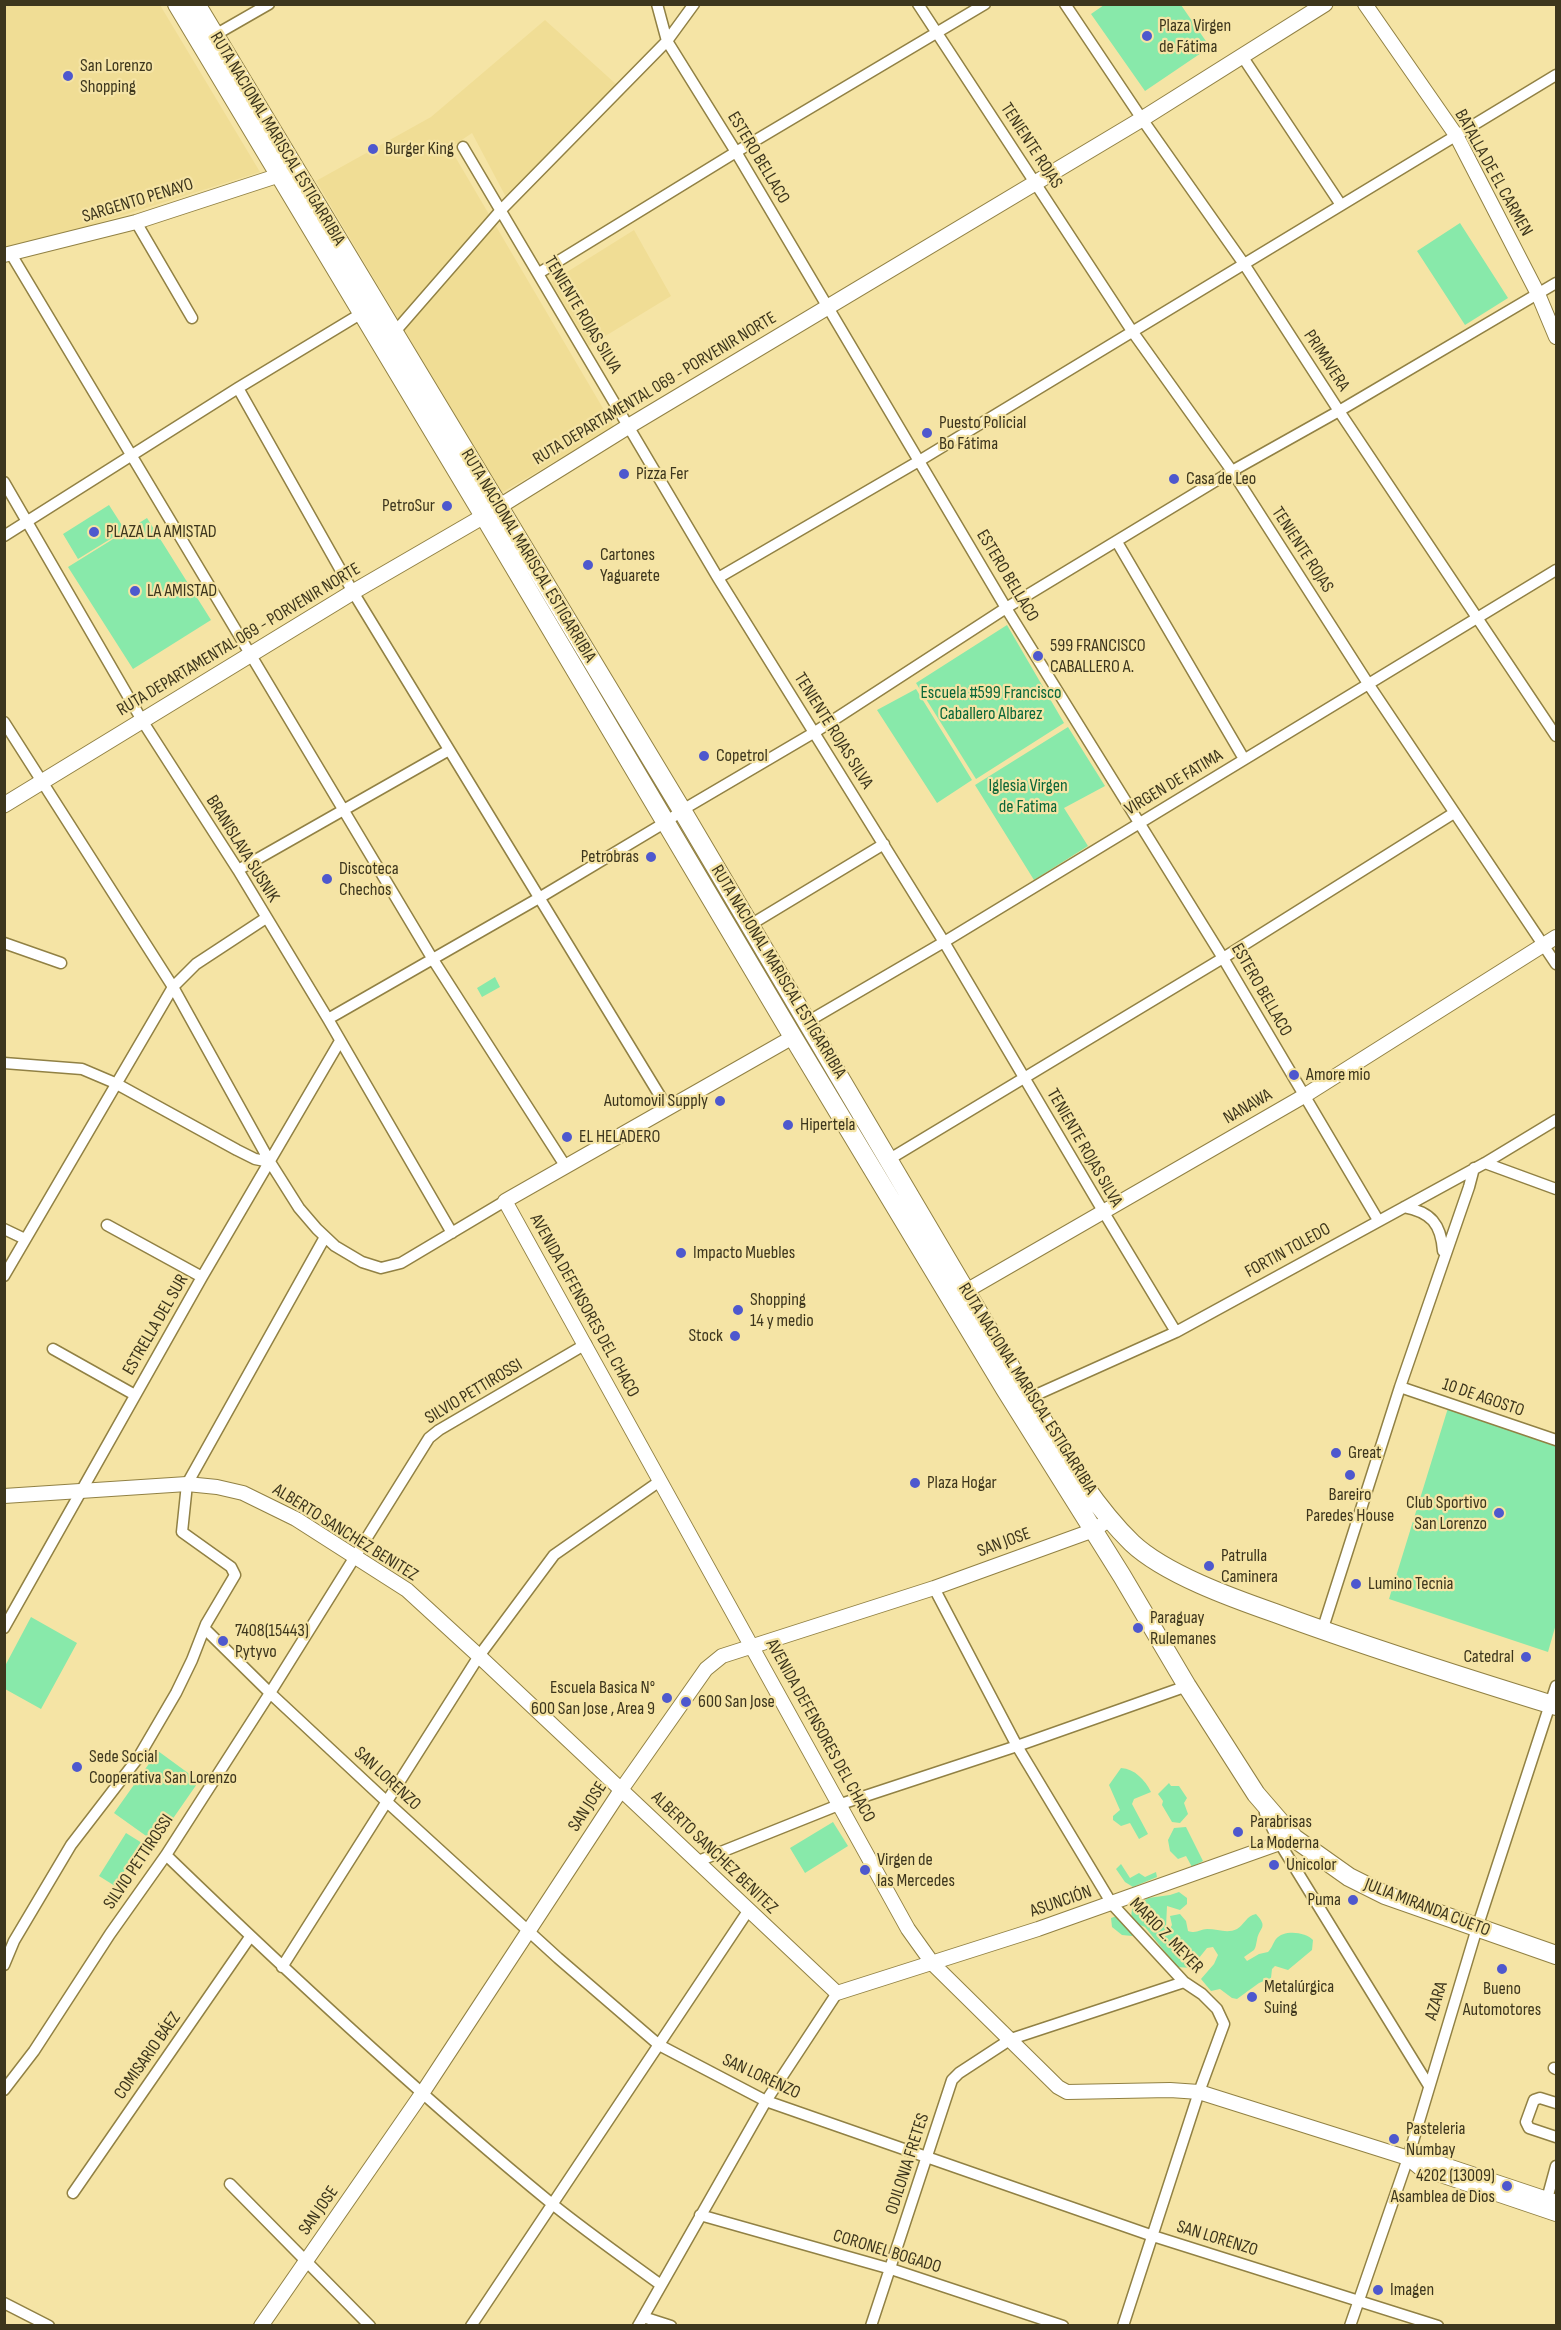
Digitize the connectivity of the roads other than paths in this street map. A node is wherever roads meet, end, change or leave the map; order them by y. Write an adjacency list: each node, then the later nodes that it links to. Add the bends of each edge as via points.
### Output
1 (177, 4): 20 (highway, RUTA NACIONAL MARISCAL ESTIGARRIBIA)
2 (196, 4): 12 (highway, RUTA NACIONAL MARISCAL ESTIGARRIBIA)
3 (269, 4): 12 (street)
4 (657, 4): 13 (street, ESTERO BELLACO)
5 (694, 4): 13 (street)
6 (918, 4): 11 (street, TENIENTE ROJAS)
7 (985, 4): 11 (street)
8 (1065, 4): 16 (street, PRIMAVERA)
9 (1325, 4): 14 (main road, RUTA DEPARTAMENTAL 069 - PORVENIR NORTE)
10 (1365, 4): 17 (street, BATALLA DE EL CARMEN)
11 (937, 33): 19 (street); 21 (street, TENIENTE ROJAS)
12 (215, 34): 20 (highway, RUTA NACIONAL MARISCAL ESTIGARRIBIA)
13 (667, 41): 19 (street, ESTERO BELLACO); 23 (street)
14 (1242, 56): 16 (main road, RUTA DEPARTAMENTAL 069 - PORVENIR NORTE); 22 (street)
15 (1557, 75): 17 (street)
16 (1142, 118): 21 (main road, RUTA DEPARTAMENTAL 069 - PORVENIR NORTE); 26 (street, PRIMAVERA)
17 (1456, 135): 22 (street); 29 (street, BATALLA DE EL CARMEN)
18 (463, 147): 23 (street, TENIENTE ROJAS SILVA)
19 (736, 152): 27 (street); 30 (street, ESTERO BELLACO)
20 (286, 170): 24 (street, SARGENTO PENAYO); 31 (highway, RUTA NACIONAL MARISCAL ESTIGARRIBIA); 34 (highway, RUTA NACIONAL MARISCAL ESTIGARRIBIA)
21 (1034, 182): 30 (main road, RUTA DEPARTAMENTAL 069 - PORVENIR NORTE); 33 (street, TENIENTE ROJAS)
22 (1341, 205): 26 (street)
23 (501, 210): 27 (street, TENIENTE ROJAS SILVA); 34 (street)
24 (136, 222): 25 (street, SARGENTO PENAYO); 32 (street)
25 (8, 255): 39 (street)
26 (1244, 264): 33 (street); 37 (street, PRIMAVERA)
27 (538, 273): 38 (street, TENIENTE ROJAS SILVA)
28 (1557, 283): 29 (street)
29 (1538, 294): 35 (street, BATALLA DE EL CARMEN); 37 (street)
30 (827, 308): 38 (main road, RUTA DEPARTAMENTAL 069 - PORVENIR NORTE); 40 (street, ESTERO BELLACO)
31 (362, 313): 36 (street); 43 (highway, RUTA NACIONAL MARISCAL ESTIGARRIBIA)
32 (192, 318)
33 (1132, 331): 40 (street); 41 (street, TENIENTE ROJAS)
34 (393, 334): 43 (highway, RUTA NACIONAL MARISCAL ESTIGARRIBIA)
35 (1557, 337)
36 (238, 388): 39 (street); 49 (street)
37 (1339, 411): 41 (street); 51 (street, PRIMAVERA)
38 (629, 426): 43 (main road, RUTA DEPARTAMENTAL 069 - PORVENIR NORTE); 48 (street, TENIENTE ROJAS SILVA)
39 (131, 456): 44 (street); 52 (street)
40 (919, 461): 48 (street); 50 (street, ESTERO BELLACO)
41 (1232, 471): 46 (street); 53 (street, TENIENTE ROJAS)
42 (4, 482): 44 (street, BRANISLAVA SUSNIK)
43 (491, 511): 49 (main road, RUTA DEPARTAMENTAL 069 - PORVENIR NORTE); 62 (highway, RUTA NACIONAL MARISCAL ESTIGARRIBIA); 65 (highway, RUTA NACIONAL MARISCAL ESTIGARRIBIA)
44 (28, 521): 45 (street); 55 (street, BRANISLAVA SUSNIK)
45 (4, 536)
46 (1117, 542): 50 (street); 59 (street)
47 (1557, 570): 51 (street, VIRGEN DE FATIMA)
48 (718, 578): 56 (street, TENIENTE ROJAS SILVA)
49 (353, 592): 52 (main road, RUTA DEPARTAMENTAL 069 - PORVENIR NORTE); 58 (street)
50 (1006, 608): 56 (street); 66 (street, ESTERO BELLACO)
51 (1478, 617): 53 (street, VIRGEN DE FATIMA); 57 (street, PRIMAVERA)
52 (251, 655): 55 (main road, RUTA DEPARTAMENTAL 069 - PORVENIR NORTE); 63 (street)
53 (1369, 685): 59 (street, VIRGEN DE FATIMA); 64 (street, TENIENTE ROJAS)
54 (4, 722): 60 (street)
55 (143, 722): 60 (main road, RUTA DEPARTAMENTAL 069 - PORVENIR NORTE); 68 (street, BRANISLAVA SUSNIK)
56 (815, 732): 62 (street); 67 (street, TENIENTE ROJAS SILVA)
57 (1557, 736)
58 (449, 750): 63 (street); 69 (street)
59 (1244, 759): 66 (street, VIRGEN DE FATIMA)
60 (41, 782): 61 (main road, RUTA DEPARTAMENTAL 069 - PORVENIR NORTE); 80 (street)
61 (4, 805)
62 (682, 810): 65 (street); 71 (highway, RUTA NACIONAL MARISCAL ESTIGARRIBIA)
63 (344, 811): 68 (street); 76 (street)
64 (1454, 813): 75 (street, TENIENTE ROJAS); 77 (street)
65 (666, 822): 69 (street); 83 (highway, RUTA NACIONAL MARISCAL ESTIGARRIBIA)
66 (1141, 822): 73 (street, VIRGEN DE FATIMA); 77 (street, ESTERO BELLACO)
67 (884, 844): 71 (street); 73 (street, TENIENTE ROJAS SILVA)
68 (238, 870): 70 (street, BRANISLAVA SUSNIK)
69 (539, 898): 76 (street); 89 (street)
70 (266, 918): 80 (street, via 196,964); 81 (street, BRANISLAVA SUSNIK)
71 (750, 925): 82 (highway, RUTA NACIONAL MARISCAL ESTIGARRIBIA)
72 (1557, 937): 75 (street, NANAWA)
73 (944, 942): 82 (street, VIRGEN DE FATIMA); 86 (street, TENIENTE ROJAS SILVA)
74 (4, 944): 78 (street)
75 (1544, 945): 79 (street, TENIENTE ROJAS); 88 (street, NANAWA)
76 (432, 958): 81 (street); 94 (street)
77 (1223, 958): 86 (street); 88 (street, ESTERO BELLACO)
78 (62, 963)
79 (1557, 964)
80 (173, 987): 87 (street); 92 (street)
81 (328, 1019): 84 (street, BRANISLAVA SUSNIK)
82 (807, 1022): 91 (highway, RUTA NACIONAL MARISCAL ESTIGARRIBIA)
83 (793, 1037): 89 (street); 109 (highway, RUTA NACIONAL MARISCAL ESTIGARRIBIA)
84 (340, 1041): 92 (street, ESTRELLA DEL SUR); 103 (street, BRANISLAVA SUSNIK)
85 (4, 1063): 87 (street, via 82,1069)
86 (1025, 1079): 91 (street); 99 (street, TENIENTE ROJAS SILVA)
87 (115, 1083): 92 (street, via 237,1150); 105 (street)
88 (1304, 1096): 99 (street, NANAWA); 100 (street, ESTERO BELLACO)
89 (668, 1109): 94 (street)
90 (1557, 1120): 93 (street, FORTIN TOLEDO)
91 (888, 1160): 109 (highway, RUTA NACIONAL MARISCAL ESTIGARRIBIA)
92 (270, 1162): 104 (street, via 299,1208); 108 (street, ESTRELLA DEL SUR)
93 (1485, 1162): 95 (street, FORTIN TOLEDO); 96 (street)
94 (566, 1167): 97 (street)
95 (1474, 1168): 98 (street, FORTIN TOLEDO); 106 (street)
96 (1557, 1189)
97 (505, 1201): 103 (street); 111 (street, AVENIDA DEFENSORES DEL CHACO)
98 (1404, 1207): 100 (street, FORTIN TOLEDO); 106 (street, via 1428,1215 1442,1239)
99 (1102, 1211): 109 (street, NANAWA); 110 (street, TENIENTE ROJAS SILVA)
100 (1378, 1220): 110 (street, FORTIN TOLEDO)
101 (107, 1225): 108 (street)
102 (4, 1228): 105 (street)
103 (452, 1233): 104 (street, via 401,1263 381,1268 362,1262)
104 (325, 1237): 118 (street)
105 (25, 1239): 107 (street)
106 (1444, 1257): 113 (street)
107 (4, 1276)
108 (202, 1278): 114 (street, ESTRELLA DEL SUR)
109 (959, 1295): 115 (highway, RUTA NACIONAL MARISCAL ESTIGARRIBIA); 122 (highway, RUTA NACIONAL MARISCAL ESTIGARRIBIA)
110 (1176, 1332): 115 (street, FORTIN TOLEDO)
111 (586, 1344): 117 (street, AVENIDA DEFENSORES DEL CHACO); 124 (street, SILVIO PETTIROSSI, via 429,1438)
112 (53, 1349): 114 (street)
113 (1400, 1387): 116 (street, 10 DE AGOSTO); 130 (street)
114 (135, 1395): 119 (street, ESTRELLA DEL SUR)
115 (1029, 1398): 121 (highway, RUTA NACIONAL MARISCAL ESTIGARRIBIA)
116 (1557, 1440)
117 (660, 1481): 131 (street, AVENIDA DEFENSORES DEL CHACO); 132 (street, via 554,1555)
118 (187, 1484): 119 (street, ALBERTO SANCHEZ BENITEZ); 124 (street, ALBERTO SANCHEZ BENITEZ, via 243,1493); 129 (street, via 182,1532 232,1568 235,1575)
119 (81, 1490): 120 (street, ALBERTO SANCHEZ BENITEZ); 127 (street, ESTRELLA DEL SUR)
120 (4, 1496)
121 (1110, 1519): 122 (street, SAN JOSE); 123 (highway, RUTA NACIONAL MARISCAL ESTIGARRIBIA)
122 (1094, 1530): 125 (highway, JULIA MIRANDA CUETO); 126 (street, SAN JOSE)
123 (1143, 1551): 125 (highway); 130 (highway, RUTA NACIONAL MARISCAL ESTIGARRIBIA, via 1179,1574 1230,1597)
124 (354, 1556): 132 (street, ALBERTO SANCHEZ BENITEZ, via 406,1590); 135 (street, SILVIO PETTIROSSI)
125 (1122, 1576): 133 (highway, JULIA MIRANDA CUETO)
126 (934, 1588): 131 (street, SAN JOSE); 137 (street, MARIO Z. MEYER)
127 (9, 1611): 128 (street, ESTRELLA DEL SUR)
128 (4, 1628)
129 (205, 1629): 135 (street, SAN LORENZO); 151 (street, via 176,1693 143,1749 71,1845)
130 (1322, 1631): 136 (highway, RUTA NACIONAL MARISCAL ESTIGARRIBIA)
131 (752, 1646): 138 (street, SAN JOSE, via 722,1656 706,1668); 140 (street, AVENIDA DEFENSORES DEL CHACO)
132 (479, 1656): 138 (street, ALBERTO SANCHEZ BENITEZ); 139 (street)
133 (1187, 1686): 137 (street); 141 (highway, JULIA MIRANDA CUETO)
134 (1557, 1686): 136 (street, AZARA)
135 (270, 1693): 139 (street, SAN LORENZO); 142 (street, SILVIO PETTIROSSI)
136 (1553, 1704): 146 (street, AZARA)
137 (1017, 1746): 140 (street); 144 (street, MARIO Z. MEYER)
138 (621, 1790): 143 (street, ALBERTO SANCHEZ BENITEZ); 147 (street, SAN JOSE)
139 (387, 1802): 147 (street, SAN LORENZO); 152 (street)
140 (841, 1804): 143 (street); 150 (street, AVENIDA DEFENSORES DEL CHACO, via 908,1929)
141 (1286, 1840): 144 (street, ASUNCIÓN); 146 (highway, JULIA MIRANDA CUETO, via 1385,1895); 157 (street, JULIA MIRANDA CUETO)
142 (166, 1855): 148 (street); 158 (street, SILVIO PETTIROSSI)
143 (696, 1862): 145 (street, ALBERTO SANCHEZ BENITEZ)
144 (1112, 1904): 150 (street, ASUNCIÓN); 153 (street, MARIO Z. MEYER)
145 (748, 1911): 154 (street, ALBERTO SANCHEZ BENITEZ); 156 (street)
146 (1477, 1928): 149 (highway, JULIA MIRANDA CUETO); 157 (street, AZARA)
147 (529, 1931): 156 (street, SAN LORENZO); 159 (street, SAN JOSE)
148 (250, 1937): 152 (street); 168 (street, COMISARIO BÁEZ)
149 (1557, 1955)
150 (933, 1964): 154 (street, ASUNCIÓN); 155 (street, AVENIDA DEFENSORES DEL CHACO)
151 (4, 1965)
152 (282, 1967): 159 (street)
153 (1184, 1982): 155 (street, ODILONIA FRETES); 160 (street, MARIO Z. MEYER, via 1217,2009 1224,2024)
154 (837, 1994): 161 (street)
155 (1011, 2039): 160 (street, AVENIDA DEFENSORES DEL CHACO, via 1067,2092); 164 (street, ODILONIA FRETES, via 952,2080)
156 (659, 2045): 161 (street, SAN LORENZO); 170 (street)
157 (1429, 2086): 165 (street, AZARA)
158 (4, 2090)
159 (423, 2092): 170 (street); 174 (street, SAN JOSE)
160 (1199, 2092): 165 (street, AVENIDA DEFENSORES DEL CHACO); 173 (street, MARIO Z. MEYER)
161 (766, 2101): 164 (street, SAN LORENZO); 172 (street)
162 (1557, 2103): 163 (street, via 1534,2100 1526,2122 1529,2128)
163 (1557, 2137)
164 (928, 2157): 173 (street, SAN LORENZO); 175 (street, ODILONIA FRETES)
165 (1408, 2158): 169 (street, AVENIDA DEFENSORES DEL CHACO, via 1424,2158); 171 (street, AVENIDA DEFENSORES DEL CHACO, via 1420,2168); 177 (street, AZARA)
166 (1557, 2166): 169 (street)
167 (230, 2184): 174 (street)
168 (73, 2193)
169 (1552, 2201)
170 (552, 2204): 176 (street); 183 (street)
171 (1557, 2214)
172 (700, 2215): 175 (street, CORONEL BOGADO); 176 (street)
173 (1153, 2236): 177 (street, SAN LORENZO); 187 (street, MARIO Z. MEYER)
174 (306, 2261): 181 (street, SAN JOSE); 182 (street)
175 (891, 2269): 185 (street, ODILONIA FRETES); 186 (street, CORONEL BOGADO)
176 (661, 2285): 179 (street)
177 (1359, 2301): 188 (street, AZARA); 189 (street, SAN LORENZO)
178 (4, 2303): 180 (street)
179 (640, 2321): 184 (street)
180 (49, 2325)
181 (261, 2325)
182 (370, 2325)
183 (471, 2325)
184 (671, 2325)
185 (871, 2325)
186 (1063, 2325)
187 (1123, 2325)
188 (1350, 2325)
189 (1438, 2325)

